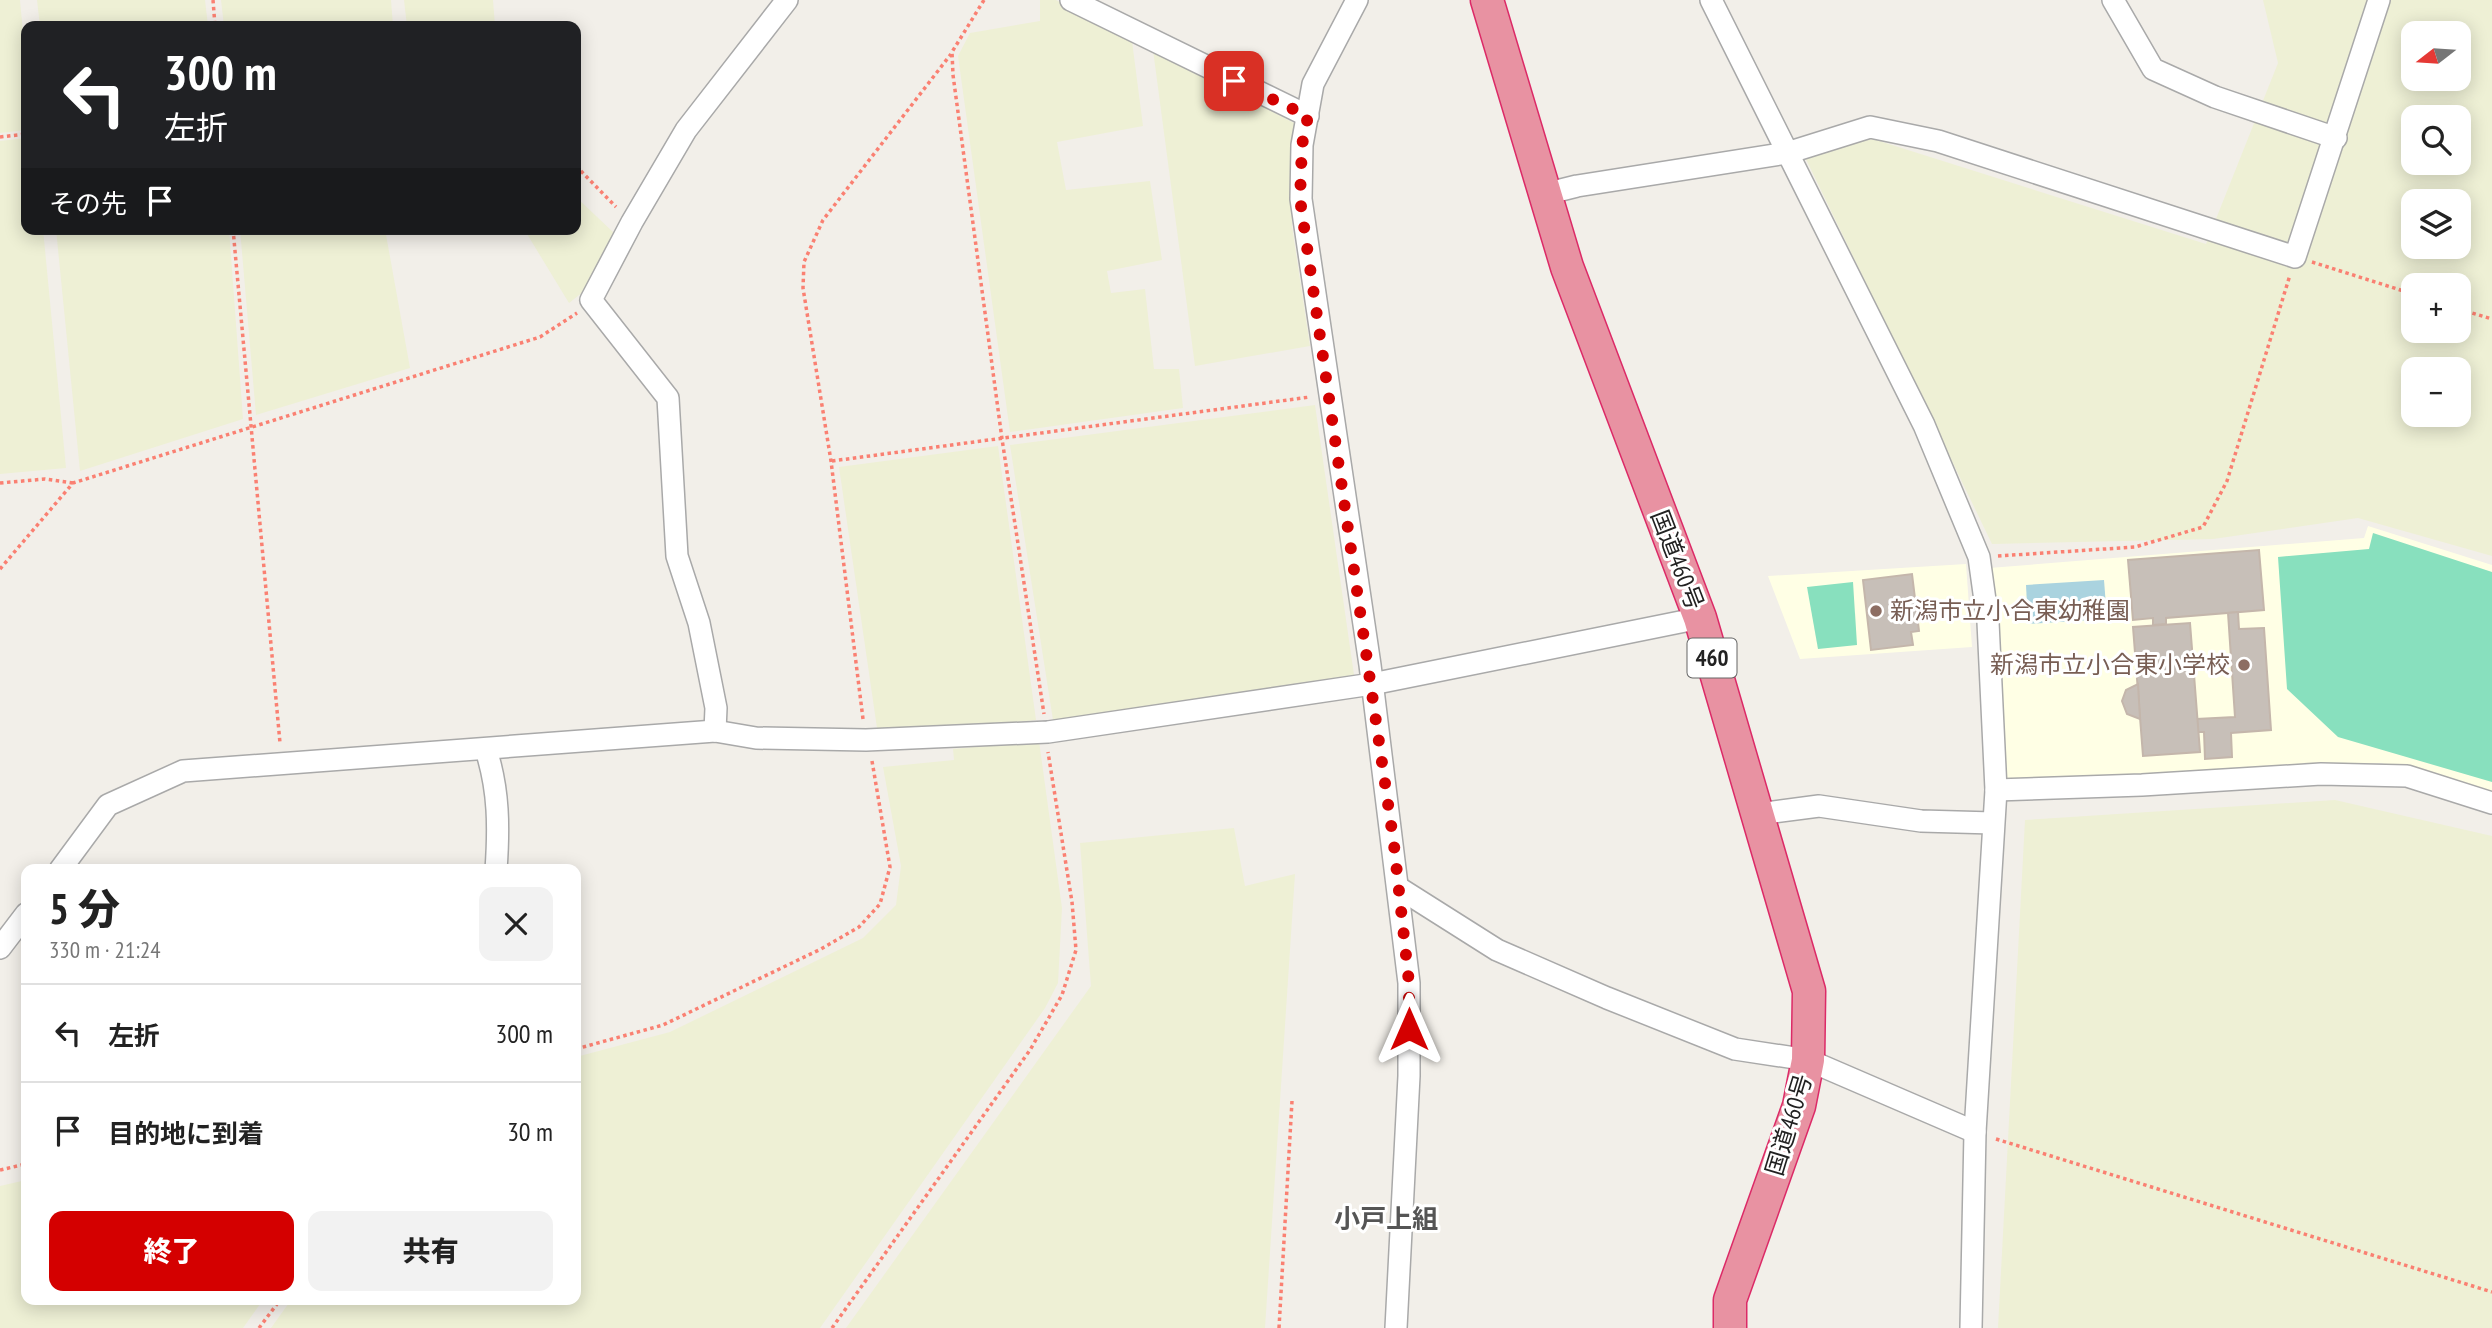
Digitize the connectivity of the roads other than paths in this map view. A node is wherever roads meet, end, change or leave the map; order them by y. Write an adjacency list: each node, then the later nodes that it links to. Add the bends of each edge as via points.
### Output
1 (787, 0): 14 (street, via 686,130 591,300 668,398 677,556 699,623 716,708)
2 (1071, 0): 8 (street)
3 (1357, 0): 8 (street, via 1313,84)
4 (1487, 0): 11 (highway, 国道460号 / 460)
5 (1711, 0): 10 (street)
6 (2113, 0): 9 (street, via 2154,69 2215,97)
7 (2379, 0): 9 (street)
8 (1308, 116): 13 (street, via 1300,199)
9 (2336, 138): 10 (street, via 2295,257 1938,141 1870,127)
10 (1787, 153): 11 (street); 16 (street, via 1924,425 1979,558 1988,622)
11 (1545, 194): 12 (highway, 国道460号 / 460, via 1618,408)
12 (1700, 618): 13 (street); 18 (highway, 国道460号 / 460)
13 (1372, 684): 14 (street, via 1048,732 866,740 756,738); 22 (street)
14 (715, 731): 15 (street)
15 (486, 750): 20 (street, via 183,771 108,806); 21 (street, via 496,790)
16 (1996, 790): 17 (street, via 2345,774 2407,776); 19 (street)
17 (2492, 803)
18 (1759, 814): 19 (street, via 1819,806 1922,821); 25 (highway, 国道460号 / 460, via 1809,991)
19 (1993, 823): 26 (street)
20 (64, 864)
21 (496, 864)
22 (1399, 888): 25 (street, via 1497,950 1606,998 1735,1049); 27 (street, via 1409,983 1409,1076)
23 (21, 921): 24 (street)
24 (0, 948)
25 (1808, 1060): 26 (street); 28 (highway, 国道460号 / 460, via 1799,1106 1730,1300)
26 (1975, 1132): 29 (street)
27 (1396, 1328)
28 (1730, 1328)
29 (1971, 1328)

